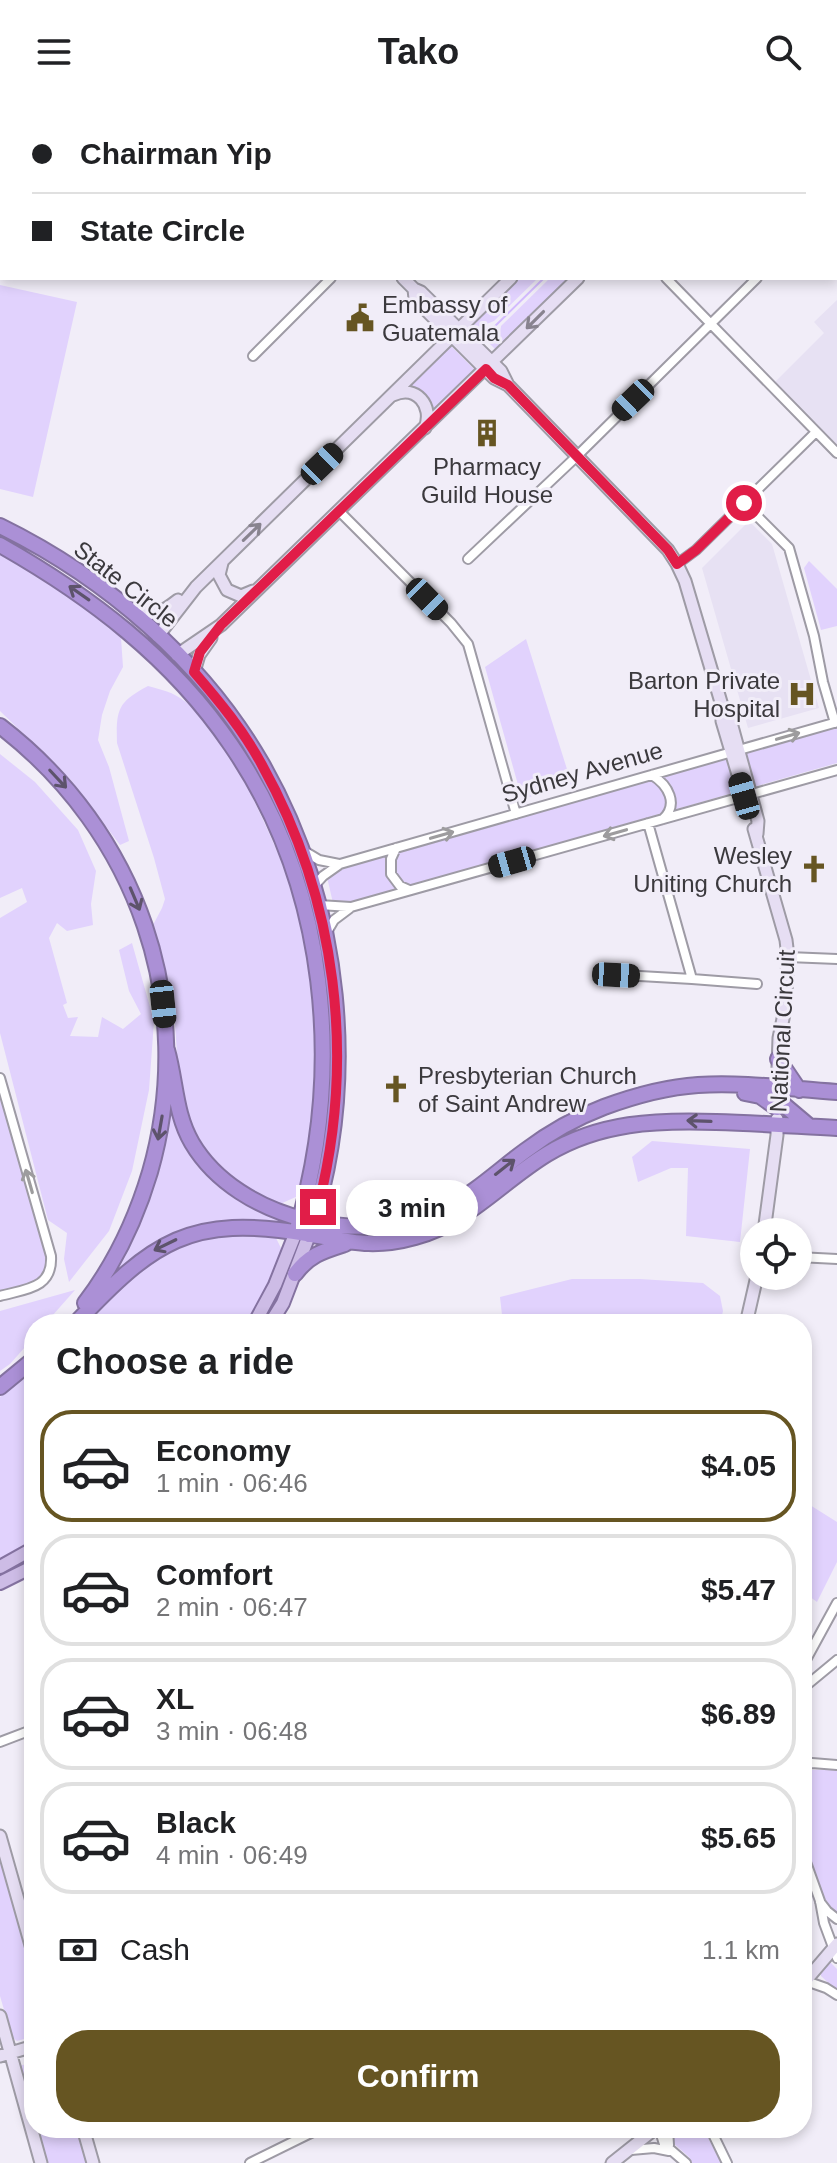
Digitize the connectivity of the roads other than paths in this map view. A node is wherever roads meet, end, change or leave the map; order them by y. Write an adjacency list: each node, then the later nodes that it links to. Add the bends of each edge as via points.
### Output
1 (329, 280): 9 (street)
2 (405, 280): 8 (main road, National Circuit)
3 (509, 280): 8 (main road)
4 (576, 280): 10 (main road, one-way to 10)
5 (668, 280): 7 (street)
6 (755, 280): 7 (street)
7 (711, 324): 13 (street); 15 (street)
8 (456, 333): 10 (main road, National Circuit); 11 (main road)
9 (253, 356)
10 (489, 366): 12 (main road); 15 (main road, National Circuit, via 501,371)
11 (389, 398): 12 (main road, via 403,392 418,396 428,413); 20 (main road, one-way to 11)
12 (424, 428): 17 (main road)
13 (816, 432): 14 (street); 16 (street)
14 (837, 453)
15 (576, 457): 21 (street); 22 (main road, National Circuit)
16 (744, 503): 22 (street); 32 (street, via 789,548)
17 (339, 511): 24 (main road); 38 (street, via 468,644)
18 (0, 526): 25 (highway, State Circle, via 64,561)
19 (0, 545): 28 (highway, State Circle, one-way to 19, via 81,594)
20 (225, 559): 23 (main road); 24 (main road, via 219,575 229,591 243,596)
21 (468, 559)
22 (677, 564): 34 (main road, National Circuit, via 730,719)
23 (196, 587): 25 (main road, via 160,613); 27 (main road)
24 (260, 587): 26 (main road)
25 (128, 608): 27 (highway, State Circle)
26 (221, 625): 29 (main road); 31 (main road, via 200,652)
27 (158, 636): 28 (highway); 29 (highway, State Circle)
28 (147, 649): 30 (highway, State Circle)
29 (177, 655): 30 (highway); 31 (highway, State Circle)
30 (163, 665): 46 (highway, State Circle, via 241,760 274,824)
31 (194, 672): 41 (highway, State Circle, via 257,756)
32 (836, 723): 34 (street, Sydney Avenue, one-way to 32)
33 (0, 726): 56 (highway, one-way to 56, via 55,775 109,847 138,905 154,954)
34 (735, 752): 36 (street, Sydney Avenue); 37 (main road, National Circuit)
35 (837, 770): 37 (street)
36 (652, 775): 38 (street, Sydney Avenue); 39 (street, via 669,790 671,807)
37 (747, 795): 39 (street); 50 (main road, National Circuit)
38 (516, 814): 42 (street, Sydney Avenue, one-way to 38)
39 (662, 819): 40 (street)
40 (648, 823): 45 (street, one-way to 45); 53 (street)
41 (300, 848): 43 (street, via 319,860); 44 (highway, State Circle)
42 (396, 848): 43 (street, Sydney Avenue); 45 (street, via 391,874)
43 (340, 864): 44 (street, Sydney Avenue)
44 (313, 886): 46 (highway, Sydney Avenue); 47 (highway, State Circle)
45 (410, 890): 48 (street)
46 (302, 901): 47 (highway); 55 (highway, State Circle)
47 (319, 905): 48 (street); 49 (highway, State Circle)
48 (351, 907): 49 (street, via 331,924)
49 (327, 938): 55 (highway, State Circle, via 333,974)
50 (788, 957): 51 (street); 57 (main road, National Circuit)
51 (837, 959)
52 (605, 974): 53 (street)
53 (692, 979): 54 (street)
54 (757, 984)
55 (331, 1043): 62 (highway, State Circle)
56 (167, 1050): 68 (highway, via 181,1118 207,1163 243,1195); 76 (highway, one-way to 76, via 159,1133 138,1207 116,1254)
57 (778, 1059): 59 (highway); 61 (main road, National Circuit)
58 (0, 1078): 75 (street, one-way to 58, via 39,1284 51,1264)
59 (799, 1090): 60 (highway); 61 (highway)
60 (837, 1092)
61 (777, 1098): 63 (main road, National Circuit); 64 (highway); 69 (highway, one-way to 61, via 397,1224 441,1210 541,1139 605,1106 697,1085 722,1085)
62 (328, 1109): 66 (highway, State Circle); 68 (highway, State Circle, via 311,1173)
63 (777, 1125): 64 (highway); 67 (main road, National Circuit); 70 (highway, one-way to 70, via 677,1120 603,1129 547,1154 439,1230 392,1242)
64 (810, 1127): 65 (highway)
65 (837, 1128)
66 (325, 1180): 68 (highway, State Circle); 69 (highway, via 331,1211)
67 (766, 1218)
68 (305, 1226): 69 (highway); 70 (highway); 73 (main road, State Circle); 77 (highway, one-way to 77, via 203,1231 177,1240 134,1265); 78 (main road, State Circle)
69 (350, 1227)
70 (349, 1243): 73 (highway, via 318,1252)
71 (812, 1258): 72 (street)
72 (837, 1259)
73 (295, 1274): 79 (main road, State Circle)
74 (754, 1290): 80 (main road)
75 (0, 1296)
76 (75, 1314)
77 (85, 1314)
78 (259, 1314)
79 (276, 1314)
80 (748, 1314)
81 (24, 1368): 82 (highway)
82 (0, 1387)
83 (24, 1554): 84 (main road)
84 (0, 1567)
85 (24, 1571): 86 (main road)
86 (0, 1583)
87 (837, 1603): 88 (street)
88 (828, 1622): 89 (street); 90 (street)
89 (837, 1629)
90 (812, 1650)
91 (837, 1660): 92 (street)
92 (812, 1681)
93 (24, 1733): 94 (street)
94 (0, 1742)
95 (812, 1763): 96 (street)
96 (837, 1765)
97 (0, 1836): 101 (main road)
98 (812, 1879): 99 (street)
99 (820, 1901): 100 (street); 102 (street)
100 (837, 1919)
101 (24, 1921)
102 (836, 1950): 103 (main road)
103 (812, 1975)
104 (812, 1985): 105 (street)
105 (837, 1995)
106 (0, 2016): 108 (main road)
107 (24, 2043): 108 (main road)
108 (5, 2051): 109 (main road)
109 (24, 2110)
110 (33, 2138): 120 (main road)
111 (86, 2138): 121 (main road)
112 (302, 2138): 119 (street)
113 (644, 2138): 117 (main road)
114 (661, 2138): 118 (street)
115 (668, 2138): 118 (street)
116 (715, 2138): 124 (street)
117 (629, 2150): 118 (street); 122 (main road)
118 (674, 2152): 123 (street)
119 (257, 2162)
120 (41, 2163)
121 (93, 2163)
122 (612, 2163)
123 (686, 2163)
124 (727, 2163)

